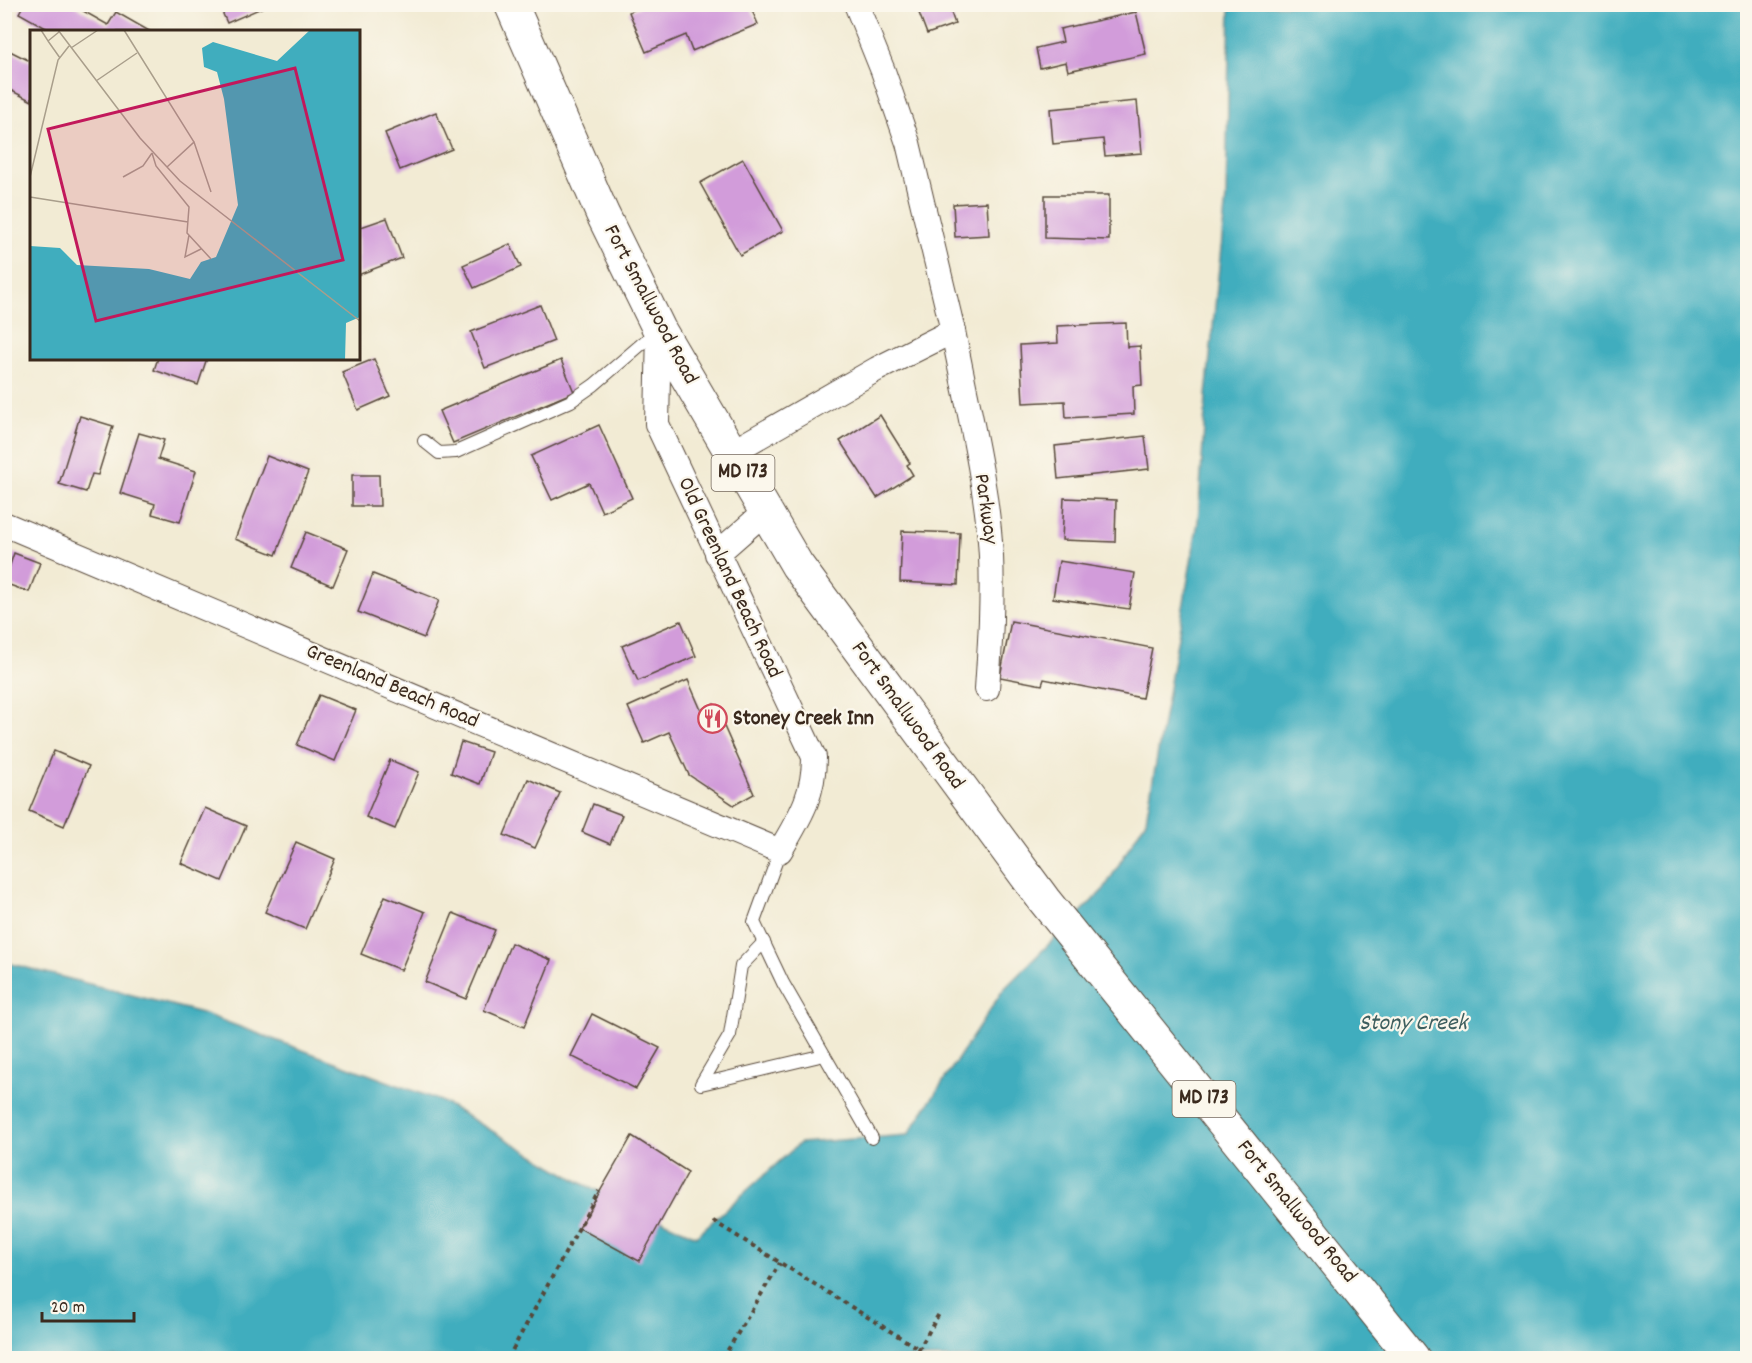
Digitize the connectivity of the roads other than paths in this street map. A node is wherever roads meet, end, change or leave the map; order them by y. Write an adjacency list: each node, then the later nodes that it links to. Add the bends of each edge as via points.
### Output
1 (511, 4): 3 (main road, Fort Smallwood Road / MD 173, via 602,213)
2 (856, 4): 4 (street, Parkway, via 908,143)
3 (659, 329): 5 (lane, via 571,401 456,452 439,453); 6 (main road, Fort Smallwood Road / MD 173); 9 (street, Old Greenland Beach Road, via 657,424)
4 (953, 331): 6 (street, via 876,369); 10 (street, Parkway, via 991,556)
5 (424, 441)
6 (732, 452): 7 (main road, Fort Smallwood Road / MD 173)
7 (766, 512): 9 (street); 15 (main road, Fort Smallwood Road / MD 173, via 796,565 1044,900)
8 (4, 524): 11 (street, Greenland Beach Road)
9 (717, 554): 11 (street, Old Greenland Beach Road, via 814,757 814,778 807,804)
10 (987, 689)
11 (780, 851): 12 (lane, via 754,922)
12 (764, 942): 13 (lane); 13 (lane, via 741,966 730,1035 701,1084)
13 (824, 1055): 14 (lane)
14 (872, 1138)
15 (1413, 1359)

